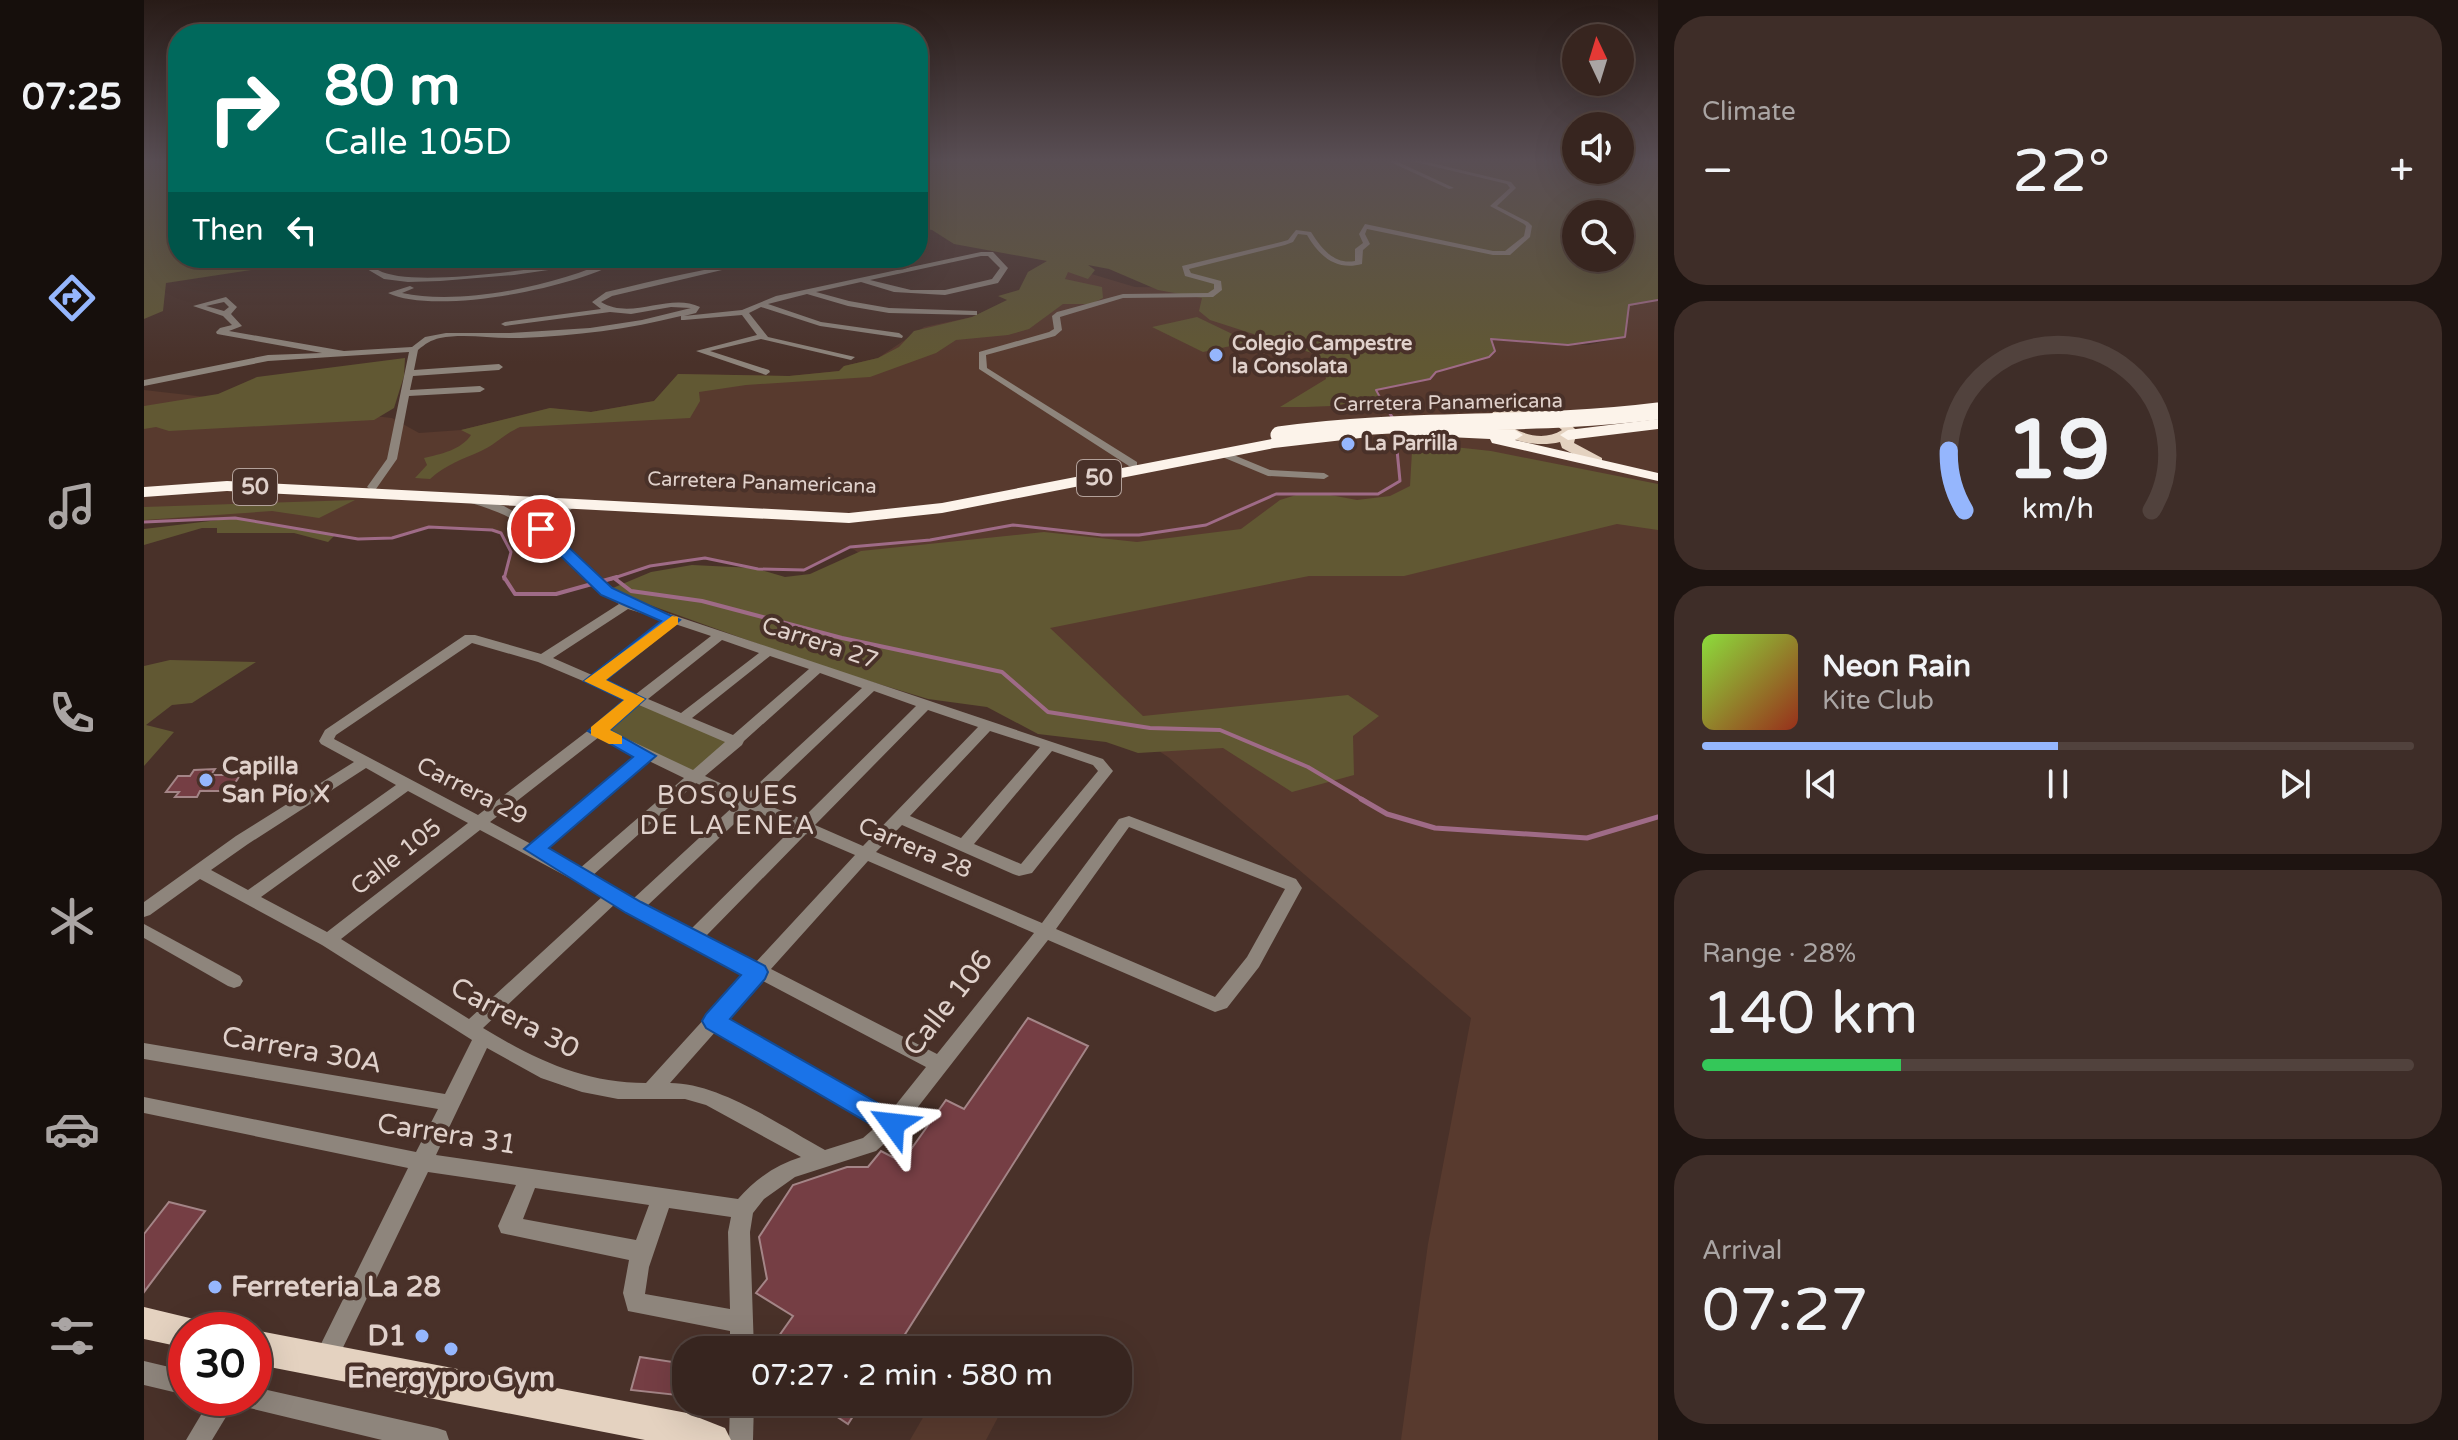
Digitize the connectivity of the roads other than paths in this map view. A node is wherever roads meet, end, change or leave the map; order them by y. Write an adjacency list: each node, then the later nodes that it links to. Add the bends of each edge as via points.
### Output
1 (1364, 228): 47 (street, via 1367,244 1359,249 1359,262 1346,265 1324,252 1309,233 1296,232 1283,244 1185,268 1188,274 1218,283 1210,295 1123,296 1056,316 1058,330 1052,334 982,354 983,369)
2 (1375, 228): 3 (street, via 1493,253 1507,253 1527,237)
3 (1529, 228)
4 (928, 266): 10 (street, via 985,254 1004,268 995,281 938,293 892,290)
5 (377, 268): 6 (street, via 370,272 435,282)
6 (539, 268)
7 (594, 268): 11 (street, via 468,299 440,301 392,293)
8 (731, 268): 15 (street, via 596,302)
9 (919, 268): 10 (street)
10 (862, 280): 12 (street)
11 (410, 288)
12 (807, 291): 13 (street); 17 (street, via 866,309)
13 (759, 304): 16 (street); 24 (street, via 820,324)
14 (667, 306): 15 (street); 19 (street); 19 (street, via 696,307)
15 (614, 310): 21 (street)
16 (744, 312): 20 (street); 23 (street)
17 (974, 313)
18 (226, 314): 22 (street)
19 (680, 314): 20 (street)
20 (656, 321): 26 (street, via 516,336 444,336 421,341)
21 (505, 324)
22 (238, 326): 25 (street, via 253,330); 25 (street, via 220,332)
23 (762, 336): 28 (street); 29 (street, via 700,353)
24 (899, 336)
25 (255, 338): 27 (street)
26 (414, 349): 27 (street); 30 (street)
27 (344, 354): 31 (street, via 268,358)
28 (851, 357)
29 (766, 372)
30 (412, 373): 32 (street, via 499,365); 34 (street)
31 (144, 383)
32 (500, 383)
33 (480, 389): 34 (street)
34 (407, 393): 51 (street, via 392,459)
35 (1658, 411): 37 (highway); 43 (highway, Carretera Panamericana / 50, bridge, via 1559,427 1364,430)
36 (1503, 412): 37 (main road); 39 (highway, via 1464,419 1411,418); 42 (main road, via 1495,422)
37 (1537, 412): 41 (main road, via 1561,421 1570,428)
38 (1658, 424): 41 (highway)
39 (1376, 426): 40 (highway); 44 (highway); 45 (highway, via 1285,428)
40 (1452, 432): 42 (highway); 49 (highway)
41 (1568, 435): 42 (main road); 46 (main road, via 1567,445)
42 (1521, 436): 46 (main road)
43 (1286, 437): 44 (highway, Carretera Panamericana / 50); 45 (highway, Carretera Panamericana / 50)
44 (1251, 447): 45 (highway, Carretera Panamericana / 50)
45 (1224, 449): 47 (highway, Carretera Panamericana / 50); 48 (street, via 1268,473); 54 (highway, Carretera Panamericana / 50, via 895,515 811,517)
46 (1597, 461): 49 (main road)
47 (1133, 464): 51 (highway, Carretera Panamericana / 50, via 937,503 856,511)
48 (1324, 476)
49 (1657, 477)
50 (144, 485): 51 (highway, Carretera Panamericana / 50, via 232,480)
51 (372, 487)
52 (144, 492): 53 (highway, Carretera Panamericana / 50, via 227,486)
53 (468, 499): 54 (highway, Carretera Panamericana / 50); 55 (street, Carrera 27, via 504,509)
54 (573, 504): 55 (street)
55 (541, 529): 56 (street, Carrera 27, via 606,591)
56 (627, 604): 57 (street, Carrera 27); 60 (street)
57 (672, 620): 58 (street, Carrera 27); 62 (street)
58 (721, 635): 59 (street, Carrera 27); 64 (street, Calle 105)
59 (768, 652): 61 (street, Carrera 27); 66 (street)
60 (543, 659): 62 (street); 72 (street, Carrera 29, via 470,638 326,737)
61 (817, 669): 63 (street, Carrera 27); 69 (street)
62 (593, 681): 64 (street)
63 (873, 685): 65 (street, Carrera 27); 75 (street)
64 (637, 699): 66 (street); 68 (street, Calle 105)
65 (927, 703): 67 (street, Carrera 27); 78 (street)
66 (682, 719): 69 (street)
67 (987, 726): 70 (street, Carrera 27); 76 (street)
68 (598, 731): 71 (street, Carrera 28); 77 (street, Calle 105)
69 (737, 742): 73 (street)
70 (1048, 747): 79 (street); 79 (street, Carrera 27, via 1106,771 1026,869)
71 (646, 756): 73 (street, Carrera 28); 80 (street)
72 (365, 762): 74 (street, Carrera 29); 82 (street)
73 (694, 777): 75 (street, Carrera 28); 83 (street)
74 (406, 785): 77 (street, Carrera 29); 84 (street)
75 (750, 803): 78 (street, Carrera 28); 86 (street)
76 (900, 818): 79 (street); 81 (street)
77 (478, 823): 80 (street, Carrera 29); 91 (street, Calle 105)
78 (804, 827): 81 (street, Carrera 28); 90 (street)
79 (964, 845)
80 (535, 849): 83 (street, Carrera 29)
81 (867, 853): 88 (street, Carrera 28); 92 (street)
82 (201, 872): 84 (street, Carrera 30); 87 (street)
83 (582, 876): 85 (street, Carrera 29)
84 (251, 896): 91 (street, Carrera 30)
85 (614, 896): 86 (street, Carrera 29); 96 (street)
86 (634, 908): 90 (street, Carrera 29)
87 (144, 911)
88 (1043, 929): 94 (street, Carrera 28); 94 (street, Calle 106, via 1129,821 1290,883 1294,888 1253,962); 98 (street, Calle 106)
89 (144, 930): 93 (street)
90 (692, 939): 92 (street, Carrera 29)
91 (328, 940): 96 (street, Carrera 30)
92 (757, 972): 95 (street); 98 (street, Carrera 29)
93 (234, 981)
94 (1215, 1005)
95 (714, 1021): 99 (street); 102 (street)
96 (477, 1033): 99 (street, Carrera 30, via 548,1072 582,1084); 100 (street)
97 (144, 1051): 100 (street, Carrera 30A)
98 (939, 1064): 102 (street, Calle 106)
99 (650, 1092): 103 (street, Carrera 30, via 685,1091 711,1098)
100 (451, 1103): 104 (street)
101 (144, 1105): 104 (street, Carrera 31)
102 (893, 1124): 103 (street, Calle 106, via 869,1145)
103 (821, 1158): 107 (street, Calle 106, via 789,1170)
104 (423, 1162): 105 (street, Carrera 31); 114 (street)
105 (530, 1176): 106 (street, Carrera 31); 108 (street, via 509,1226)
106 (662, 1198): 107 (street, Carrera 31); 108 (street)
107 (743, 1209): 109 (street)
108 (643, 1252): 109 (street, via 633,1295 636,1303)
109 (742, 1322): 112 (street)
110 (144, 1323): 111 (main road)
111 (168, 1328)
112 (742, 1336)
113 (272, 1350): 114 (main road)
114 (326, 1358): 122 (main road, via 508,1400 687,1430)
115 (144, 1373): 116 (street)
116 (168, 1379)
117 (272, 1403): 121 (street)
118 (214, 1416): 120 (street)
119 (742, 1416): 123 (street)
120 (198, 1440)
121 (437, 1440)
122 (713, 1440)
123 (741, 1440)

